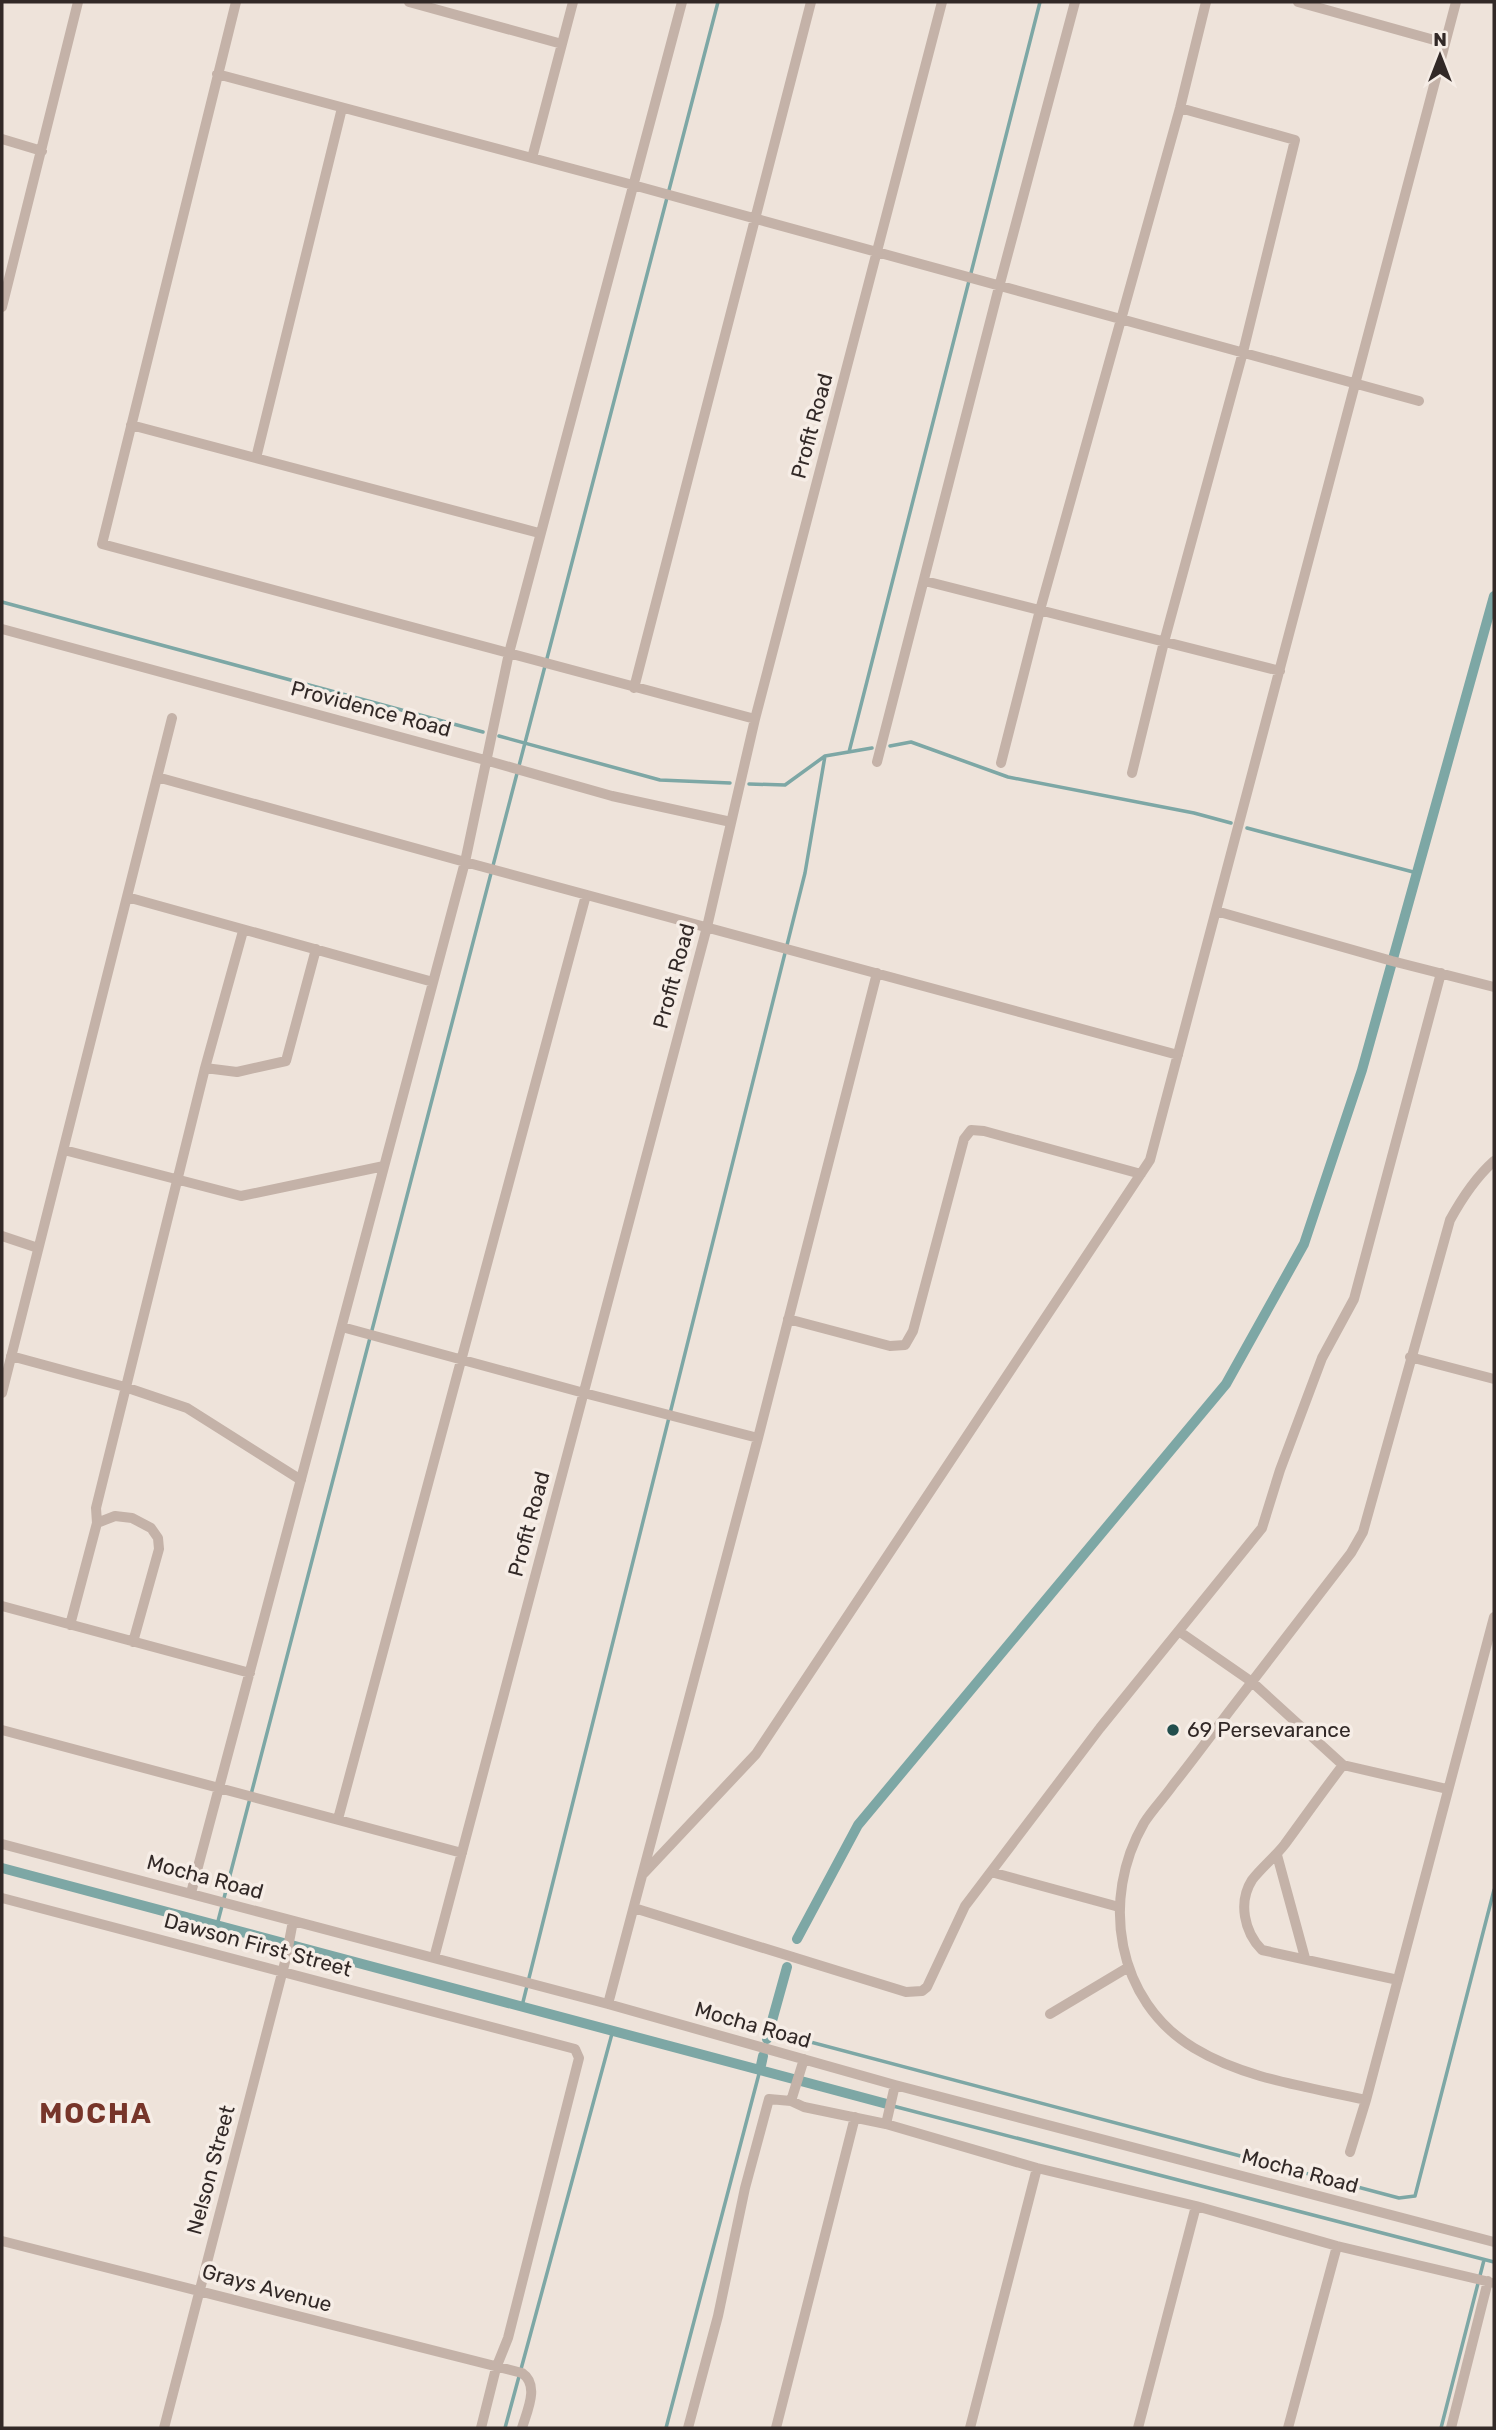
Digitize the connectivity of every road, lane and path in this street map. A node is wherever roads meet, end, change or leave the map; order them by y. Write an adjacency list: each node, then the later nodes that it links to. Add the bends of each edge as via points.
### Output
1 (78, 2): 18 (street)
2 (236, 2): 14 (street)
3 (409, 2): 13 (street)
4 (573, 2): 13 (street)
5 (682, 2): 20 (street)
6 (811, 2): 21 (street)
7 (942, 2): 22 (street, Profit Road)
8 (1075, 2): 23 (street)
9 (1206, 2): 16 (street)
10 (1298, 2): 12 (street)
11 (1456, 2): 12 (street)
12 (1445, 43): 27 (street)
13 (562, 44): 19 (street)
14 (217, 74): 15 (street); 29 (street)
15 (342, 108): 19 (street); 30 (street)
16 (1180, 108): 25 (street); 26 (street, via 1295,140)
17 (2, 138): 18 (street)
18 (42, 151): 24 (street)
19 (532, 158): 20 (street)
20 (633, 185): 21 (street); 31 (street)
21 (753, 219): 22 (street); 38 (street)
22 (877, 253): 23 (street); 40 (street, Profit Road)
23 (999, 287): 25 (street); 32 (street)
24 (2, 307)
25 (1120, 318): 26 (street); 33 (street)
26 (1243, 352): 27 (street); 35 (street)
27 (1355, 383): 28 (street); 37 (street)
28 (1419, 401)
29 (131, 425): 30 (street); 36 (street, via 102,544)
30 (256, 458): 31 (street)
31 (540, 533): 36 (street)
32 (925, 581): 33 (street); 42 (street)
33 (1040, 610): 35 (street); 43 (street)
34 (2, 629): 41 (street, Providence Road)
35 (1164, 642): 37 (street); 44 (street)
36 (509, 653): 38 (street); 41 (street)
37 (1280, 671): 50 (street)
38 (634, 688): 40 (street)
39 (172, 718): 45 (street)
40 (755, 719): 46 (street, Profit Road)
41 (485, 760): 46 (street, Providence Road, via 612,796); 47 (street)
42 (877, 762)
43 (1001, 762)
44 (1132, 774)
45 (157, 777): 47 (street); 49 (street)
46 (730, 821): 51 (street, Profit Road)
47 (465, 862): 48 (street); 56 (street)
48 (586, 895): 51 (street); 71 (street)
49 (127, 897): 52 (street); 60 (street)
50 (1216, 911): 54 (street); 58 (street)
51 (708, 928): 55 (street); 75 (street, Profit Road)
52 (243, 931): 53 (street); 59 (street)
53 (316, 949): 56 (street); 59 (street, via 286,1061 237,1072)
54 (1441, 972): 57 (street); 82 (street, via 1354,1299 1322,1358 1262,1528)
55 (877, 973): 58 (street); 67 (street)
56 (433, 982): 62 (street)
57 (1494, 986)
58 (1178, 1055): 63 (street, via 1150,1160)
59 (205, 1068): 64 (street)
60 (64, 1150): 64 (street); 66 (street)
61 (1494, 1161): 70 (street, via 1464,1195 1450,1220)
62 (384, 1166): 64 (street, via 241,1196); 68 (street)
63 (1141, 1174): 67 (street, via 971,1130 964,1139 913,1331 905,1345 890,1346); 95 (street, via 756,1754)
64 (178, 1181): 73 (street)
65 (2, 1237): 66 (street)
66 (38, 1248): 69 (street)
67 (789, 1319): 76 (street)
68 (342, 1327): 71 (street); 77 (street)
69 (10, 1356): 73 (street); 74 (street)
70 (1410, 1357): 72 (street); 85 (street, via 1363,1532)
71 (463, 1359): 75 (street); 90 (street)
72 (1494, 1379)
73 (125, 1387): 77 (street, via 187,1408); 78 (street, via 96,1508)
74 (2, 1393)
75 (584, 1393): 76 (street); 92 (street, Profit Road)
76 (758, 1438): 95 (street)
77 (301, 1480): 84 (street)
78 (97, 1523): 81 (street); 83 (street, via 115,1516 132,1518 151,1528 158,1538 159,1549)
79 (2, 1606): 81 (street)
80 (1494, 1617): 89 (street)
81 (70, 1625): 83 (street)
82 (1180, 1632): 85 (street); 94 (street)
83 (133, 1642): 84 (street)
84 (250, 1674): 88 (street)
85 (1252, 1682): 87 (street); 98 (street, via 1144,1824 1121,1886)
86 (2, 1730): 88 (street)
87 (1343, 1765): 89 (street); 93 (street)
88 (218, 1788): 90 (street); 96 (street)
89 (1447, 1789): 105 (street)
90 (338, 1819): 92 (street)
91 (2, 1844): 96 (street, Mocha Road)
92 (462, 1853): 101 (street, Profit Road)
93 (1277, 1855): 102 (street); 102 (street, via 1251,1883 1245,1900 1248,1930 1262,1950)
94 (991, 1872): 98 (street); 99 (street, via 965,1906 927,1987 914,1992)
95 (644, 1873): 99 (street)
96 (191, 1893): 100 (street, Mocha Road)
97 (2, 1898): 104 (street, Dawson First Street)
98 (1119, 1907): 103 (street)
99 (634, 1908): 106 (street)
100 (292, 1926): 101 (street, Mocha Road); 104 (street, Nelson Street)
101 (434, 1958): 106 (street, Mocha Road)
102 (1305, 1958): 105 (street)
103 (1127, 1968): 107 (street); 110 (street, via 1140,1994 1165,2024 1209,2056 1253,2074)
104 (283, 1972): 121 (street, Nelson Street); 122 (street, Dawson First Street, via 572,2046 577,2052 508,2338)
105 (1398, 1980): 110 (street)
106 (608, 2004): 108 (street, Mocha Road)
107 (1050, 2014)
108 (803, 2063): 109 (street, Mocha Road); 111 (street)
109 (895, 2085): 113 (street); 118 (street, Mocha Road)
110 (1366, 2100): 114 (street)
111 (791, 2101): 112 (street); 126 (street, via 769,2099)
112 (855, 2117): 113 (street); 127 (street)
113 (886, 2124): 115 (street)
114 (1350, 2152)
115 (1037, 2168): 116 (street); 128 (street)
116 (1196, 2206): 119 (street); 129 (street)
117 (2, 2241): 121 (street, Grays Avenue)
118 (1494, 2242)
119 (1337, 2246): 120 (street); 130 (street)
120 (1491, 2282): 131 (street)
121 (200, 2291): 122 (street, Grays Avenue); 123 (street, Nelson Street)
122 (496, 2368): 124 (street, Dawson First Street); 125 (street, Grays Avenue, via 529,2378 532,2387)
123 (164, 2428)
124 (481, 2428)
125 (522, 2428)
126 (688, 2428)
127 (776, 2428)
128 (970, 2428)
129 (1138, 2428)
130 (1288, 2428)
131 (1451, 2428)

